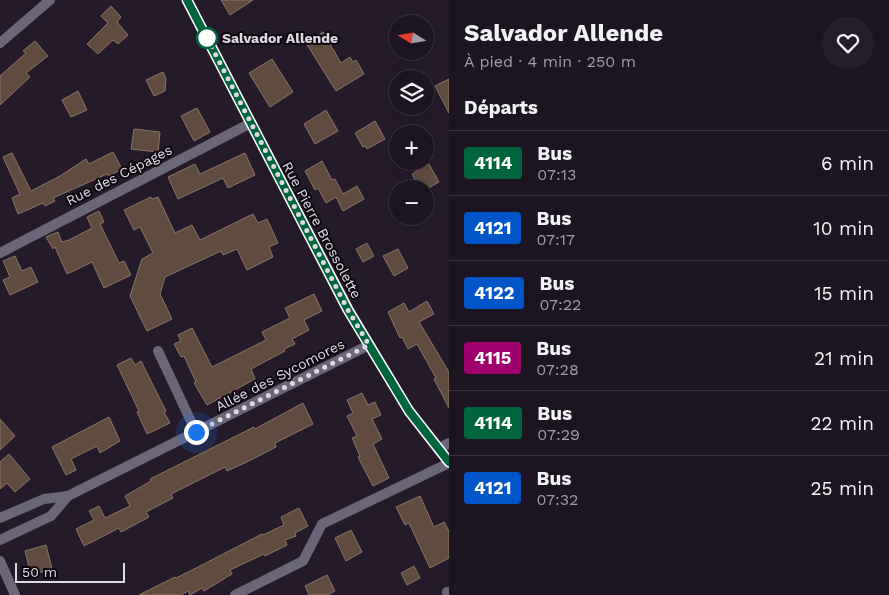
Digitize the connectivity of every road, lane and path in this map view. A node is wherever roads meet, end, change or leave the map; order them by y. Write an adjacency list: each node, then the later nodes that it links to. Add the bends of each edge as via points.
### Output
1 (50, 0): 3 (street)
2 (187, 0): 4 (street, Rue Pierre Brossolette)
3 (0, 44)
4 (251, 123): 5 (street, Rue des Cépages); 6 (street, Rue Pierre Brossolette)
5 (0, 253)
6 (369, 345): 8 (street, Allée des Sycomores); 10 (street, Rue Pierre Brossolette, via 409,411)
7 (158, 351): 8 (street)
8 (196, 432): 12 (street, Allée des Sycomores)
9 (449, 443): 10 (street)
10 (438, 449): 11 (street, Rue Pierre Brossolette)
11 (449, 462): 17 (street, via 322,524 303,561)
12 (68, 496): 13 (street, Allée des Sycomores, via 44,499); 14 (street, Allée des Sycomores, via 51,516)
13 (0, 518)
14 (0, 540)
15 (0, 561): 16 (street)
16 (15, 595)
17 (235, 595)

